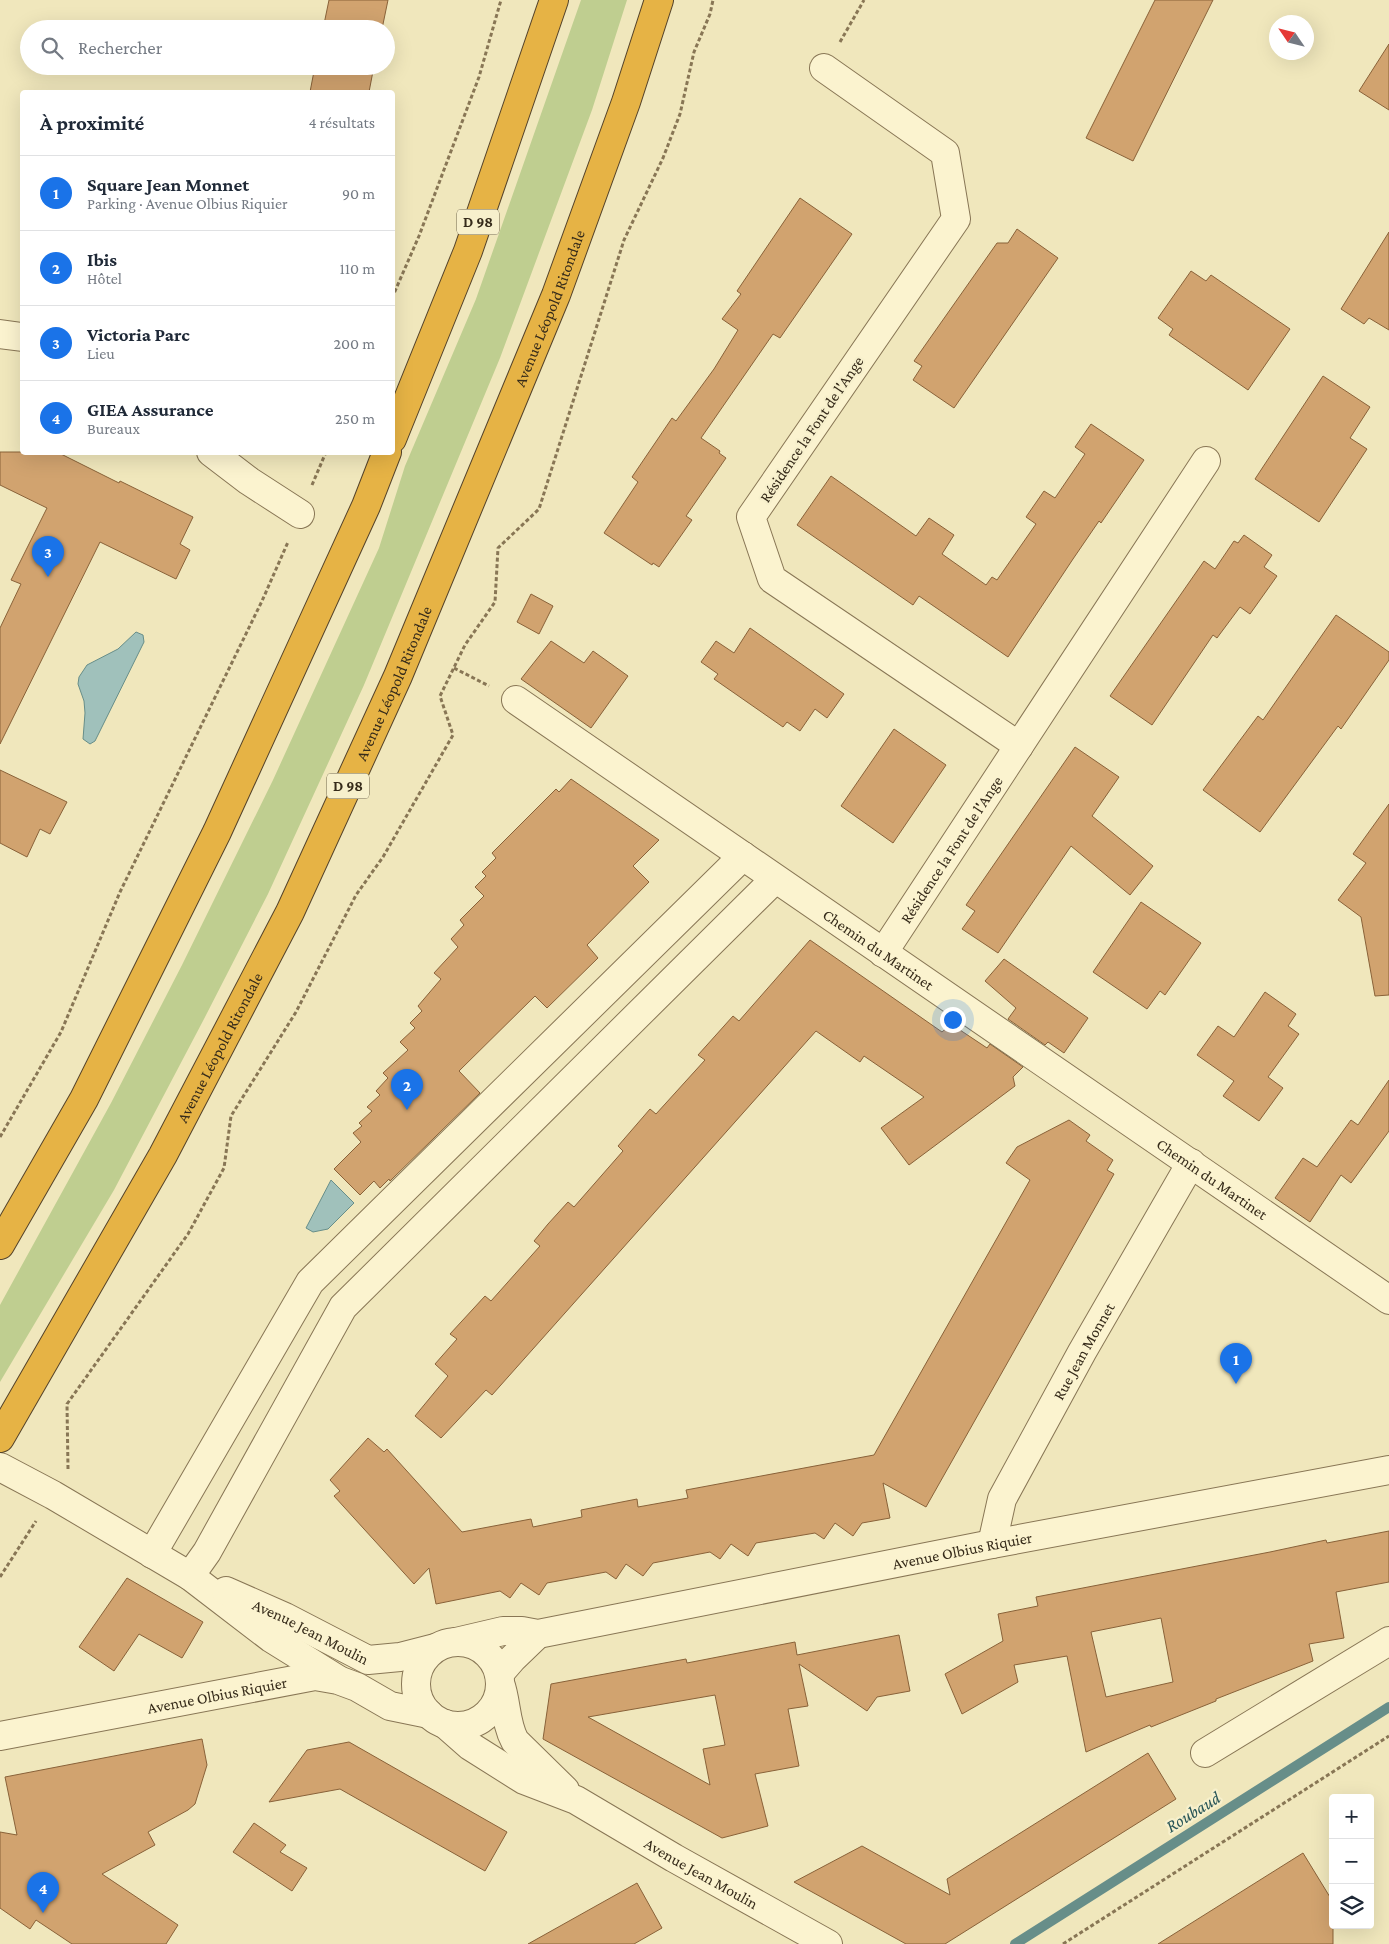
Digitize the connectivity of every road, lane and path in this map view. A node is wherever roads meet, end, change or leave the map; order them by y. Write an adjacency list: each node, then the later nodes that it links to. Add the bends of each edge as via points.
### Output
1 (501, 0): 7 (path, via 479,77)
2 (554, 0): 10 (highway, D 98, via 468,252)
3 (659, 0): 26 (highway, Avenue Léopold Ritondale / D 98, via 556,295 398,676 290,912 163,1155)
4 (712, 0): 16 (path, via 710,14 694,52 680,114 624,240 539,509 498,548 495,602 465,645)
5 (864, 0): 6 (path)
6 (824, 68): 18 (street, Résidence la Font de l'Ange, via 945,153 956,219 751,517 772,579)
7 (395, 291)
8 (0, 334): 9 (street)
9 (20, 337)
10 (395, 432)
11 (215, 455): 15 (street)
12 (325, 455): 15 (path)
13 (386, 455): 24 (highway, via 366,506 217,832 84,1099)
14 (1206, 461): 18 (street, Résidence la Font de l'Ange)
15 (300, 514): 22 (path, via 262,601 120,892 61,1032)
16 (454, 668): 17 (path); 28 (path, via 440,696 453,735 383,857 356,895 296,1012 231,1116 224,1168 188,1234 67,1404)
17 (516, 700): 19 (street, Chemin du Martinet)
18 (1019, 746): 21 (street, Résidence la Font de l'Ange)
19 (743, 856): 20 (street, Chemin du Martinet); 32 (street, via 310,1282)
20 (775, 878): 21 (street, Chemin du Martinet); 33 (street, via 343,1307 207,1552)
21 (883, 953): 23 (street, Chemin du Martinet)
22 (0, 1137)
23 (1191, 1163): 25 (street, Chemin du Martinet); 31 (street, Rue Jean Monnet, via 1002,1499)
24 (0, 1245)
25 (1389, 1300)
26 (0, 1438)
27 (0, 1467): 32 (street, Avenue Jean Moulin)
28 (68, 1470)
29 (1389, 1470): 31 (street, Avenue Olbius Riquier)
30 (37, 1519): 34 (path)
31 (992, 1544): 35 (street, Avenue Olbius Riquier)
32 (152, 1554): 33 (street, Avenue Jean Moulin)
33 (190, 1576): 37 (street, Avenue Jean Moulin, via 285,1617 368,1660 400,1658); 39 (street, Avenue Jean Moulin, via 263,1632)
34 (0, 1577)
35 (538, 1634): 37 (street, Avenue Olbius Riquier, via 503,1631); 38 (street, via 512,1659)
36 (1389, 1641): 43 (street)
37 (446, 1645): 38 (street, via 462,1642 476,1646 488,1654); 40 (street, via 425,1658 418,1670 416,1683 423,1708)
38 (499, 1678): 40 (street, via 499,1694 484,1718 458,1726); 44 (street, Avenue Jean Moulin, via 510,1732 515,1741)
39 (338, 1680): 40 (street, Avenue Olbius Riquier, via 390,1706); 41 (street, Avenue Olbius Riquier, via 315,1676)
40 (437, 1719): 44 (street, Avenue Jean Moulin, via 470,1746 524,1780)
41 (0, 1736)
42 (1389, 1736): 46 (path)
43 (1205, 1754)
44 (576, 1800): 45 (street, Avenue Jean Moulin)
45 (828, 1944)
46 (1063, 1944)

